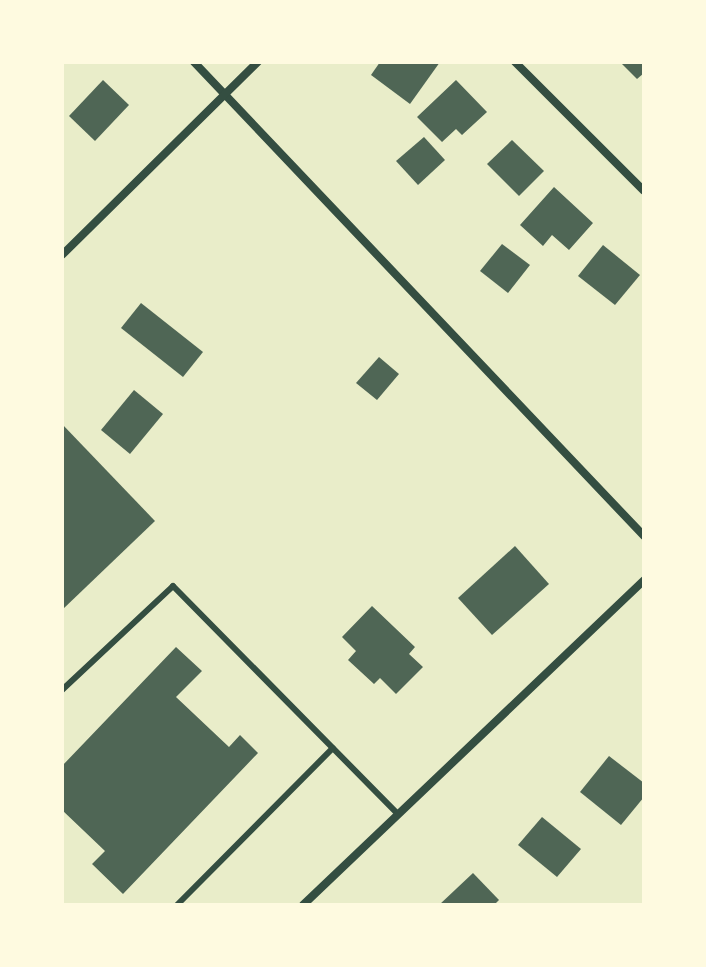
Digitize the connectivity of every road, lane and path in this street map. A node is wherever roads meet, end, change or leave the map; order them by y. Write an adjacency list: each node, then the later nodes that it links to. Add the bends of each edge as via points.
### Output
1 (194, 62): 4 (street)
2 (258, 62): 4 (street)
3 (515, 62): 5 (street)
4 (224, 94): 6 (street); 7 (street)
5 (644, 191)
6 (62, 255)
7 (644, 536)
8 (644, 580): 11 (street)
9 (62, 690): 10 (lane, via 173,586)
10 (333, 748): 11 (lane); 12 (lane)
11 (398, 814): 13 (street)
12 (177, 905)
13 (303, 905)

